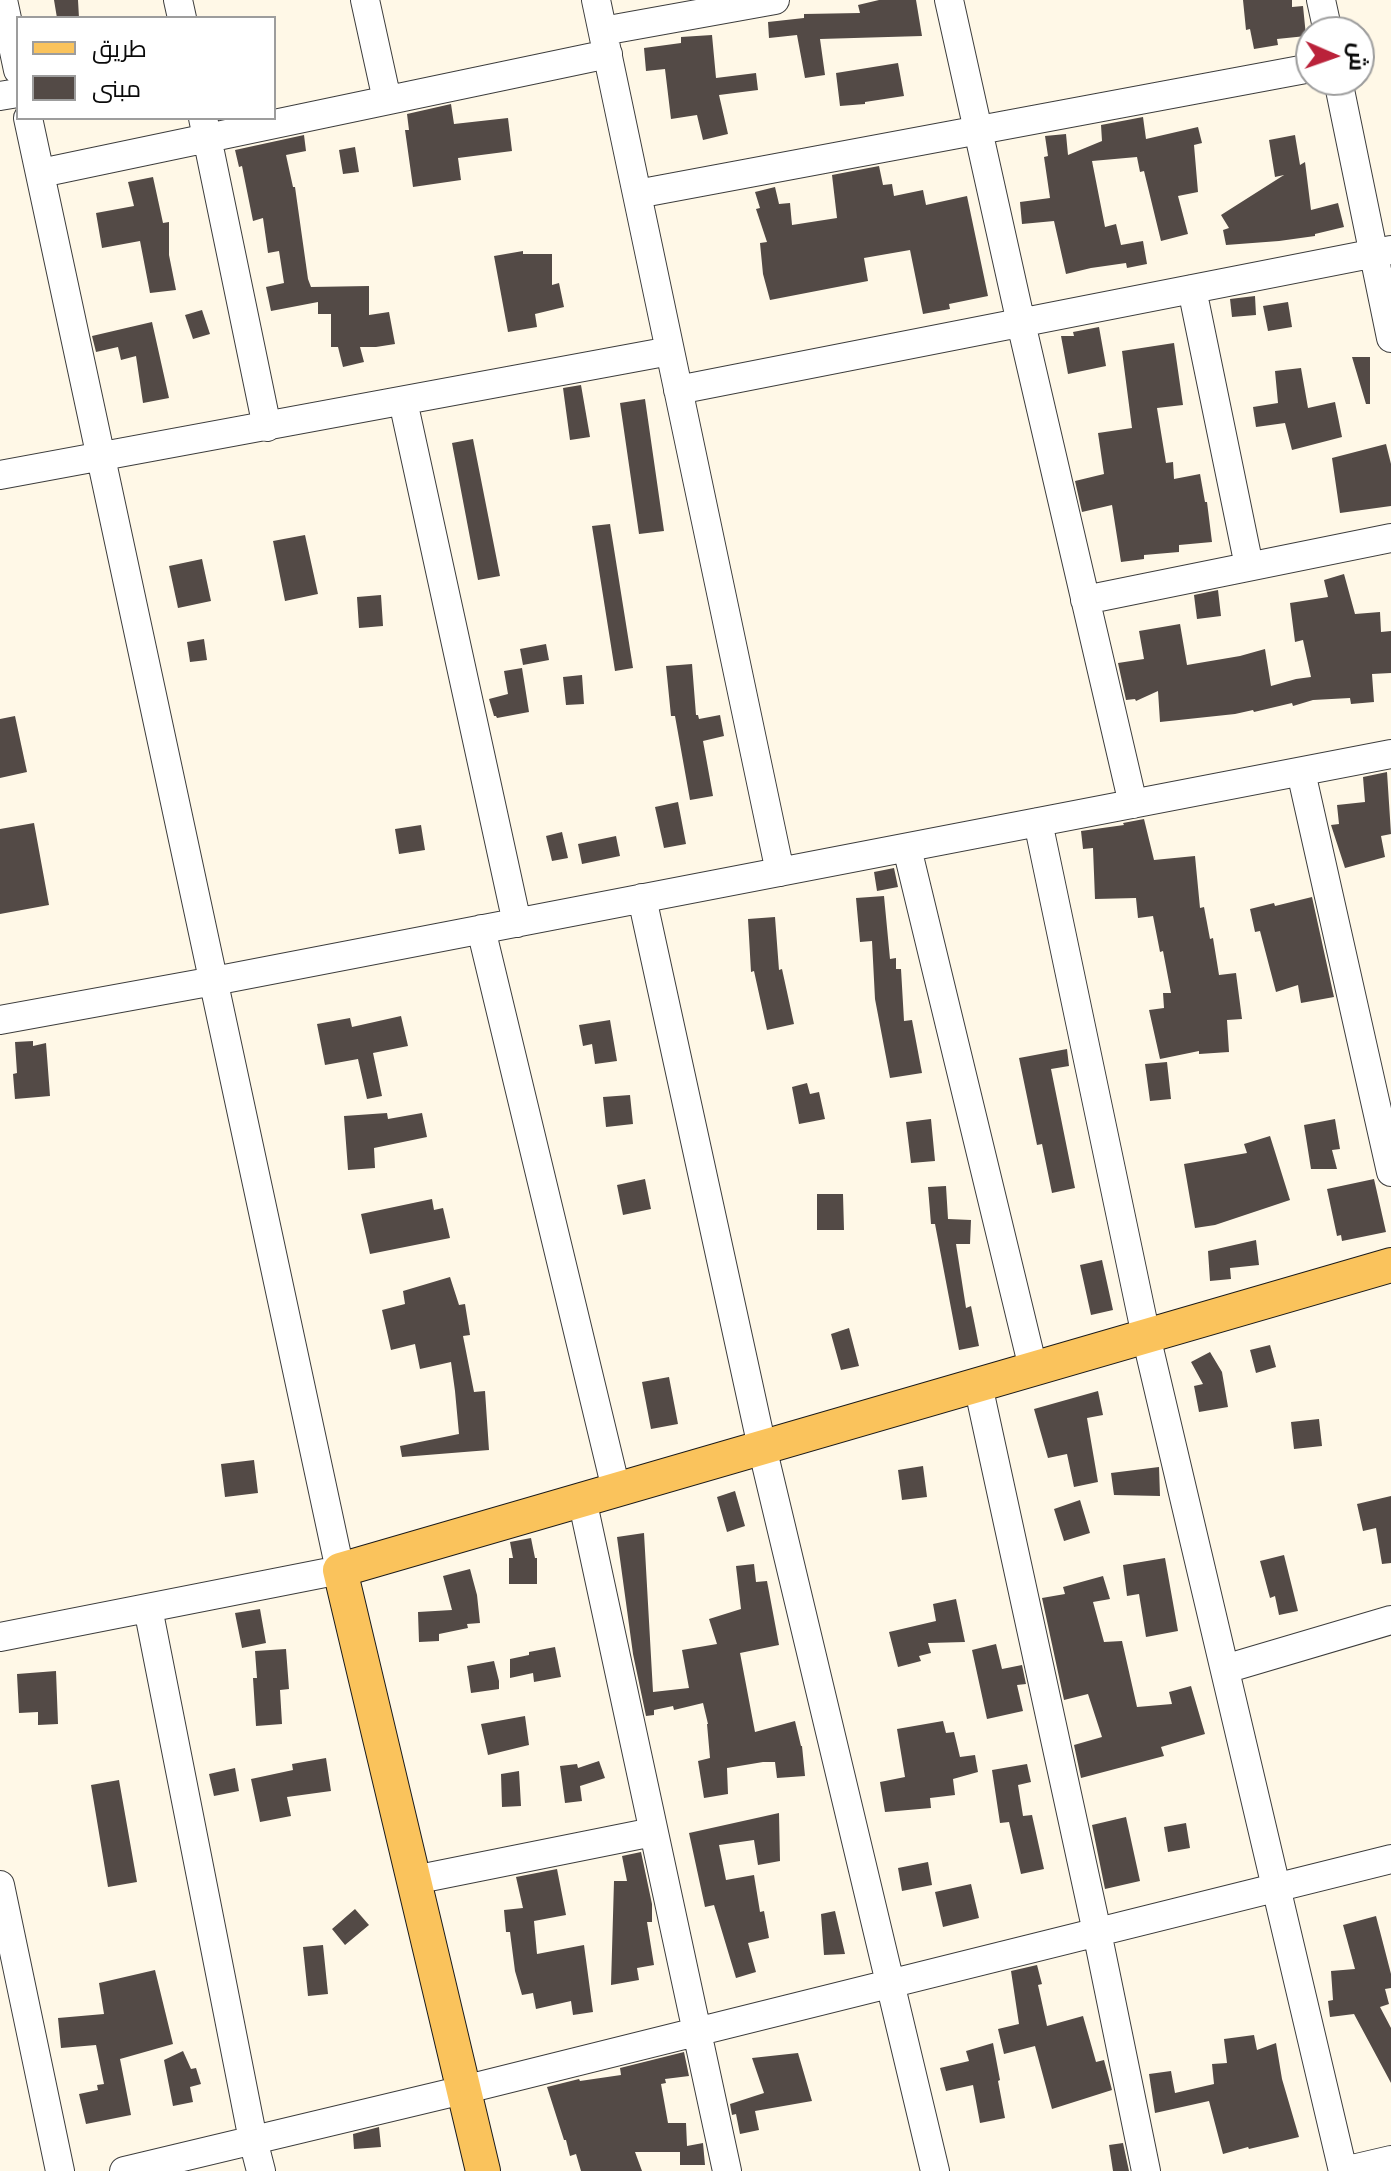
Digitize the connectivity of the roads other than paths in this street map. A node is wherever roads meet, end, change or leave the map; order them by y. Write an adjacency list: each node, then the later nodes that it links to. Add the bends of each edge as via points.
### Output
1 (3, 0): 7 (street)
2 (365, 0): 10 (street)
3 (596, 0): 6 (street)
4 (775, 0): 6 (street)
5 (949, 0): 15 (street)
6 (605, 43): 10 (street); 17 (street)
7 (16, 61)
8 (1295, 71): 15 (street)
9 (1342, 96): 18 (street)
10 (387, 100): 11 (street)
11 (276, 117)
12 (28, 120): 16 (street)
13 (257, 120): 14 (street)
14 (205, 128): 16 (street); 25 (street)
15 (978, 130): 17 (street); 20 (street)
16 (41, 173): 26 (street)
17 (637, 194): 22 (street)
18 (1382, 252): 19 (street); 21 (street)
19 (1192, 289): 20 (street); 29 (street)
20 (1021, 323): 23 (street); 30 (street)
21 (1391, 338)
22 (670, 351): 23 (street); 24 (street)
23 (678, 390): 36 (street)
24 (403, 401): 25 (street); 38 (street)
25 (267, 427): 26 (street)
26 (101, 458): 27 (street); 40 (street)
27 (0, 475)
28 (1391, 538): 29 (street)
29 (1249, 566): 30 (street)
30 (1085, 600): 33 (street)
31 (1391, 754): 32 (street)
32 (1301, 772): 33 (street); 42 (street)
33 (1133, 804): 34 (street)
34 (1038, 822): 35 (street); 44 (street)
35 (907, 848): 36 (street); 45 (street)
36 (780, 872): 37 (street)
37 (642, 898): 38 (street); 47 (street)
38 (517, 923): 39 (street)
39 (481, 929): 40 (street); 48 (street)
40 (214, 981): 41 (street); 50 (street)
41 (0, 1020)
42 (1391, 1172)
43 (1391, 1265): 44 (main road)
44 (1146, 1336): 45 (main road); 54 (street)
45 (1033, 1368): 46 (main road)
46 (978, 1385): 47 (main road); 60 (street)
47 (762, 1447): 48 (main road); 61 (street)
48 (616, 1489): 49 (main road)
49 (582, 1499): 50 (main road); 55 (street)
50 (340, 1570): 51 (street); 57 (main road)
51 (148, 1608): 53 (street); 64 (street)
52 (1391, 1620): 54 (street)
53 (0, 1637)
54 (1225, 1669): 59 (street)
55 (653, 1832): 57 (street); 62 (street)
56 (1391, 1859): 59 (street)
57 (414, 1880): 63 (main road)
58 (0, 1885): 66 (street)
59 (1277, 1888): 60 (street); 73 (street)
60 (1097, 1932): 61 (street); 72 (street)
61 (890, 1984): 62 (street); 71 (street)
62 (696, 2032): 63 (street); 70 (street)
63 (463, 2090): 64 (street); 69 (main road)
64 (253, 2140): 67 (street); 68 (street)
65 (1391, 2160): 73 (street)
66 (60, 2171)
67 (124, 2171)
68 (261, 2171)
69 (483, 2171)
70 (727, 2171)
71 (935, 2171)
72 (1146, 2171)
73 (1343, 2171)

